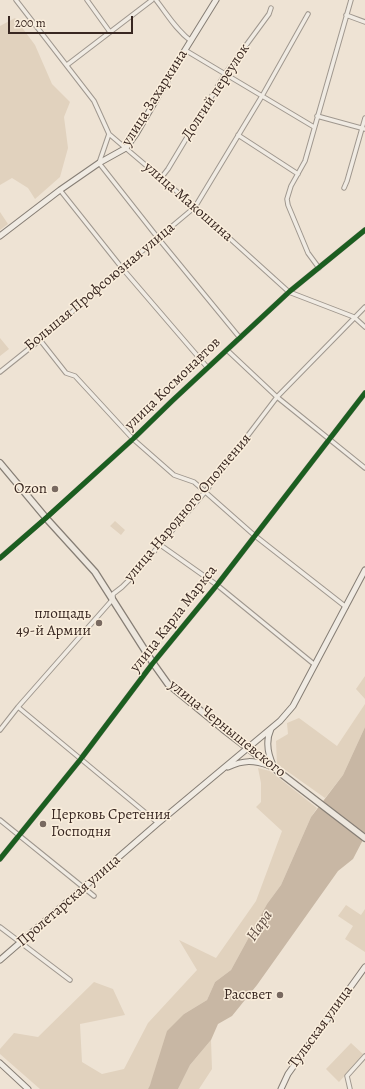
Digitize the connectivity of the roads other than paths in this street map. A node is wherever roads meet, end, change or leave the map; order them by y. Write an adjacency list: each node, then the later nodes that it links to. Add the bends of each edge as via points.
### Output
1 (16, 0): 14 (street, улица Макошина)
2 (87, 0): 11 (street)
3 (152, 0): 11 (street)
4 (156, 0): 12 (street, via 183,36)
5 (216, 0): 12 (street, улица Захаркина)
6 (351, 0): 9 (street)
7 (271, 8): 15 (street, Долгий переулок)
8 (308, 14): 16 (street, Большая Профсоюзная улица)
9 (346, 15): 10 (street); 17 (street)
10 (365, 22)
11 (110, 32): 14 (street)
12 (191, 41): 13 (street, улица Захаркина)
13 (185, 50): 15 (street); 23 (street, улица Захаркина)
14 (67, 65): 21 (street, улица Макошина, via 94,101)
15 (224, 74): 16 (street); 26 (street, Долгий переулок)
16 (262, 96): 19 (street); 22 (street, Большая Профсоюзная улица)
17 (317, 116): 19 (street); 20 (street)
18 (365, 118): 20 (street)
19 (314, 127): 25 (street, via 305,161)
20 (364, 129): 27 (street)
21 (109, 134): 23 (street, улица Макошина); 24 (street)
22 (238, 135): 25 (street); 29 (street, Большая Профсоюзная улица)
23 (126, 148): 24 (street, улица Захаркина); 26 (street, улица Макошина)
24 (99, 163): 28 (street, улица Захаркина); 32 (street)
25 (298, 174): 34 (street, via 291,186 288,205 308,253)
26 (161, 178): 29 (street, улица Макошина)
27 (344, 188)
28 (60, 190): 31 (street, улица Захаркина); 33 (street)
29 (195, 208): 32 (street, Большая Профсоюзная улица); 35 (street, улица Макошина)
30 (365, 230): 34 (street, улица Космонавтов)
31 (0, 236)
32 (158, 238): 33 (street, Большая Профсоюзная улица); 39 (street)
33 (122, 268): 40 (street, Большая Профсоюзная улица); 42 (street)
34 (319, 268): 35 (street, улица Космонавтов)
35 (289, 292): 37 (street, улица Макошина); 39 (street, улица Космонавтов)
36 (365, 307): 37 (street, улица Народного Ополчения)
37 (354, 318): 38 (street, улица Макошина); 45 (street, улица Народного Ополчения)
38 (365, 328)
39 (240, 338): 41 (street, улица Космонавтов)
40 (40, 340): 43 (street, Большая Профсоюзная улица); 46 (street, via 66,373 75,376)
41 (227, 350): 42 (street, улица Космонавтов); 45 (street)
42 (207, 368): 46 (street, улица Космонавтов)
43 (0, 372)
44 (365, 393): 47 (street, улица Карла Маркса)
45 (278, 398): 47 (street); 50 (street, улица Народного Ополчения)
46 (133, 439): 50 (street, via 174,475 194,482); 51 (street, улица Космонавтов)
47 (329, 439): 49 (street); 52 (street, улица Карла Маркса)
48 (0, 463): 51 (main road, улица Чернышевского)
49 (365, 468)
50 (204, 492): 52 (street); 53 (street, улица Народного Ополчения)
51 (46, 518): 54 (street, улица Космонавтов); 57 (main road, улица Чернышевского, via 95,572)
52 (254, 536): 56 (street, улица Карла Маркса); 58 (street)
53 (159, 544): 56 (street); 57 (street, улица Народного Ополчения, via 134,575 112,594)
54 (0, 558)
55 (365, 570): 58 (street, Пролетарская улица)
56 (217, 585): 59 (street, улица Карла Маркса); 60 (street)
57 (113, 600): 59 (main road, улица Чернышевского); 61 (street, улица Народного Ополчения)
58 (346, 607): 60 (street, Пролетарская улица)
59 (153, 663): 64 (main road, улица Чернышевского, via 168,684); 65 (street, улица Карла Маркса)
60 (315, 665): 62 (street, Пролетарская улица, via 293,706)
61 (18, 707): 63 (street, улица Народного Ополчения); 65 (street)
62 (272, 728): 64 (street, Пролетарская улица); 66 (street, via 267,744)
63 (0, 730)
64 (248, 748): 66 (main road, улица Чернышевского); 67 (street, Пролетарская улица)
65 (80, 760): 69 (street); 70 (street, улица Карла Маркса)
66 (274, 768): 67 (street, via 259,762 247,761); 71 (main road, улица Чернышевского)
67 (222, 770): 69 (street, Пролетарская улица)
68 (0, 820): 70 (street)
69 (158, 823): 73 (street, Пролетарская улица)
70 (20, 835): 72 (street, улица Карла Маркса); 73 (street)
71 (365, 838)
72 (0, 859)
73 (84, 887): 74 (street); 76 (street, Пролетарская улица)
74 (94, 896)
75 (0, 928): 76 (street)
76 (20, 943): 77 (street, Пролетарская улица); 79 (street)
77 (0, 960)
78 (365, 967): 83 (street, Тульская улица, via 288,1074)
79 (70, 980)
80 (365, 1056): 84 (street, via 347,1076)
81 (0, 1063): 82 (street)
82 (28, 1089)
83 (281, 1089)
84 (350, 1089)

